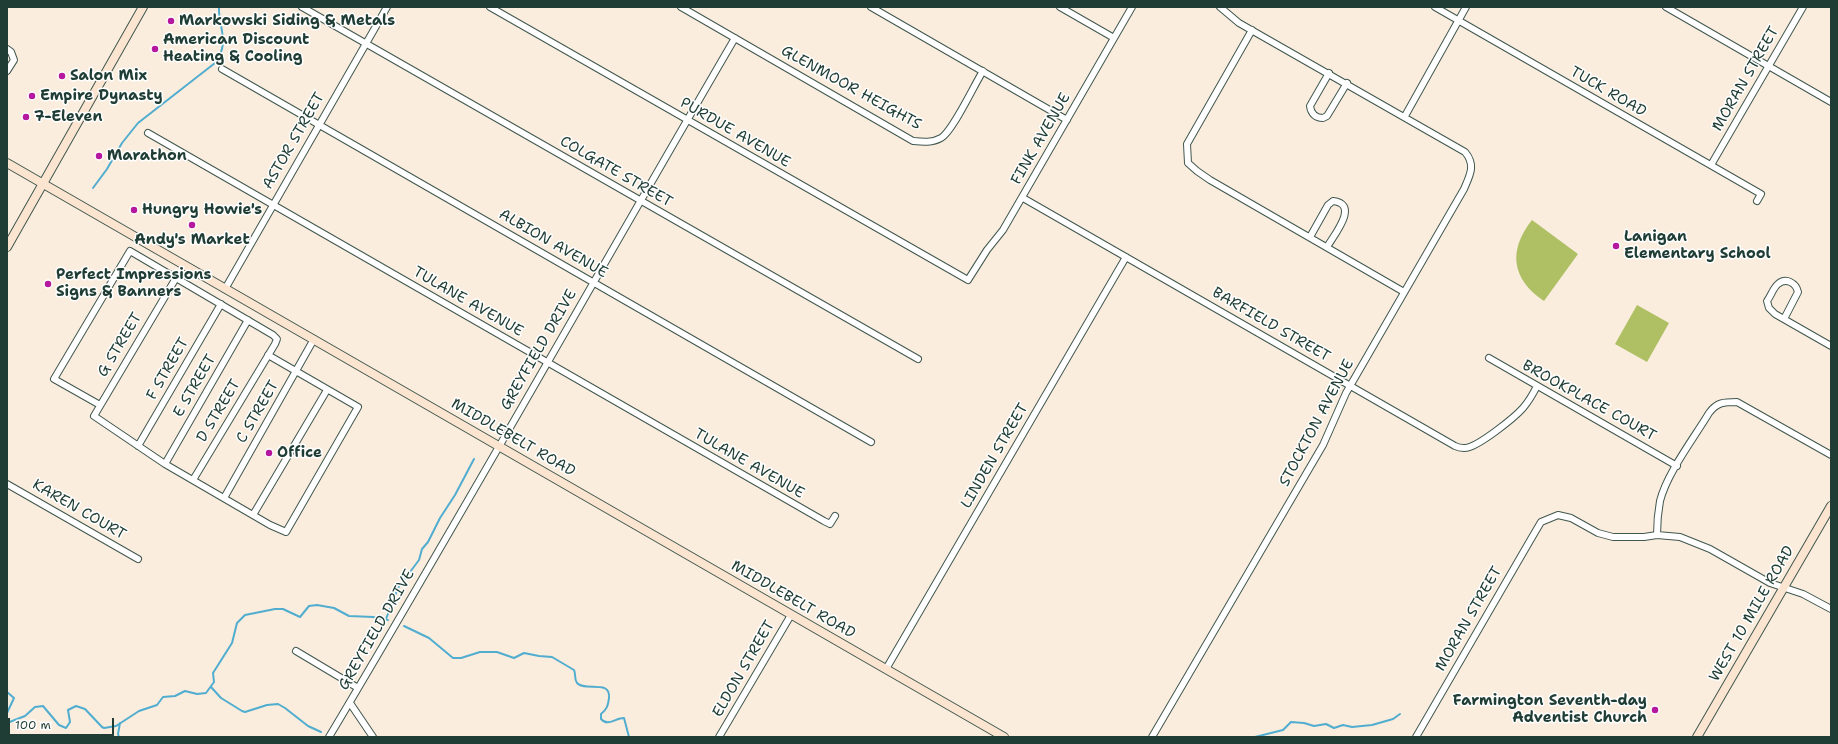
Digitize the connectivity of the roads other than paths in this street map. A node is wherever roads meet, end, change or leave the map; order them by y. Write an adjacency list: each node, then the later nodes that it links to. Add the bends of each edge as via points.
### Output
1 (143, 7): 34 (street)
2 (302, 7): 18 (street, COLGATE STREET)
3 (387, 7): 18 (street, ASTOR STREET)
4 (490, 7): 28 (street, PURDUE AVENUE)
5 (681, 7): 16 (street, GLENMOOR HEIGHTS)
6 (871, 7): 23 (street)
7 (1060, 7): 17 (street)
8 (1132, 7): 17 (street, FINK AVENUE)
9 (1220, 7): 15 (street)
10 (1435, 7): 14 (street, TUCK ROAD)
11 (1466, 7): 14 (street)
12 (1666, 7): 20 (street)
13 (1803, 7): 20 (street, MORAN STREET)
14 (1458, 20): 27 (street); 33 (street, TUCK ROAD)
15 (1252, 30): 24 (street); 39 (street, via 1187,144 1188,163 1210,180)
16 (736, 38): 23 (street, GLENMOOR HEIGHTS, via 913,141 934,141 942,137 950,128); 28 (street, GREYFIELD DRIVE)
17 (1114, 38): 29 (street, FINK AVENUE)
18 (366, 44): 30 (street, ASTOR STREET); 36 (street, COLGATE STREET)
19 (7, 49): 22 (street, via 13,57 13,64)
20 (1769, 66): 26 (street); 33 (street, MORAN STREET)
21 (222, 69): 30 (street, ALBION AVENUE)
22 (7, 71)
23 (983, 71): 29 (street)
24 (1329, 73): 25 (street); 25 (street, via 1310,106 1316,116 1327,116)
25 (1347, 83): 27 (street)
26 (1831, 102)
27 (1405, 116): 47 (street, STOCKTON AVENUE, via 1465,152 1471,161 1472,171)
28 (687, 120): 36 (street, GREYFIELD DRIVE); 44 (street, PURDUE AVENUE)
29 (1067, 120): 35 (street, FINK AVENUE)
30 (320, 125): 38 (street, ASTOR STREET); 45 (street, ALBION AVENUE)
31 (148, 133): 38 (street, TULANE AVENUE)
32 (7, 163): 34 (street, MIDDLEBELT ROAD)
33 (1711, 165): 37 (street, TUCK ROAD, via 1761,194)
34 (44, 184): 40 (street); 46 (street, MIDDLEBELT ROAD)
35 (1022, 198): 42 (street, BARFIELD STREET); 44 (street, FINK AVENUE)
36 (641, 201): 45 (street, GREYFIELD DRIVE); 55 (street, COLGATE STREET)
37 (1757, 201)
38 (273, 205): 46 (street, ASTOR STREET); 56 (street, TULANE AVENUE)
39 (1310, 237): 41 (street); 41 (street, via 1328,205 1333,201 1340,202 1346,210 1345,216)
40 (7, 247)
41 (1327, 247): 47 (street)
42 (1126, 257): 58 (street, BARFIELD STREET); 80 (street, LINDEN STREET)
43 (176, 278): 48 (street); 61 (street, G STREET); 61 (street, via 130,251 54,379)
44 (968, 280)
45 (593, 282): 56 (street, GREYFIELD DRIVE); 62 (street, ALBION AVENUE)
46 (225, 288): 51 (street, MIDDLEBELT ROAD)
47 (1404, 292): 58 (street, STOCKTON AVENUE)
48 (221, 304): 50 (street); 63 (street, F STREET)
49 (1784, 319): 49 (street, via 1798,292 1789,281 1777,284 1768,301 1772,312); 52 (street)
50 (248, 320): 53 (street, D STREET, via 274,335 276,339); 66 (street, E STREET)
51 (314, 339): 57 (street, C STREET); 64 (street, MIDDLEBELT ROAD)
52 (1831, 346)
53 (268, 356): 57 (street); 68 (street, D STREET)
54 (1489, 358): 59 (street, BROOKPLACE COURT)
55 (918, 359)
56 (547, 364): 64 (street, GREYFIELD DRIVE); 73 (street, TULANE AVENUE, via 830,524)
57 (296, 372): 60 (street); 70 (street, C STREET)
58 (1350, 386): 59 (street, BARFIELD STREET, via 1455,446 1464,448 1483,439 1520,411); 87 (street, STOCKTON AVENUE, via 1323,445)
59 (1537, 386): 67 (street, BROOKPLACE COURT)
60 (327, 390): 72 (street); 72 (street, via 358,407 286,532)
61 (100, 405): 63 (street, via 94,416)
62 (871, 442)
63 (138, 446): 66 (street)
64 (500, 446): 78 (street, MIDDLEBELT ROAD); 81 (street, GREYFIELD DRIVE)
65 (1831, 455): 67 (street, via 1737,402 1727,402 1714,406)
66 (165, 464): 68 (street)
67 (1677, 466): 74 (street, via 1661,499)
68 (193, 480): 70 (street)
69 (7, 484): 75 (street, KAREN COURT)
70 (224, 498): 72 (street)
71 (1831, 506): 76 (street, WEST 10 MILE ROAD)
72 (253, 515)
73 (835, 516)
74 (1657, 535): 76 (street, via 1693,541 1770,583); 88 (street, MORAN STREET, via 1613,537 1598,533 1571,518 1558,515 1541,522)
75 (138, 559)
76 (1785, 588): 77 (street, via 1803,594); 89 (street, WEST 10 MILE ROAD)
77 (1831, 610)
78 (791, 615): 80 (street, MIDDLEBELT ROAD); 85 (street, ELDON STREET)
79 (296, 651): 81 (street)
80 (886, 669): 86 (street, MIDDLEBELT ROAD)
81 (358, 688): 82 (street, GREYFIELD DRIVE)
82 (350, 703): 83 (street, GREYFIELD DRIVE); 84 (street)
83 (329, 737)
84 (373, 737)
85 (719, 737)
86 (1004, 737)
87 (1152, 737)
88 (1416, 737)
89 (1698, 737)

